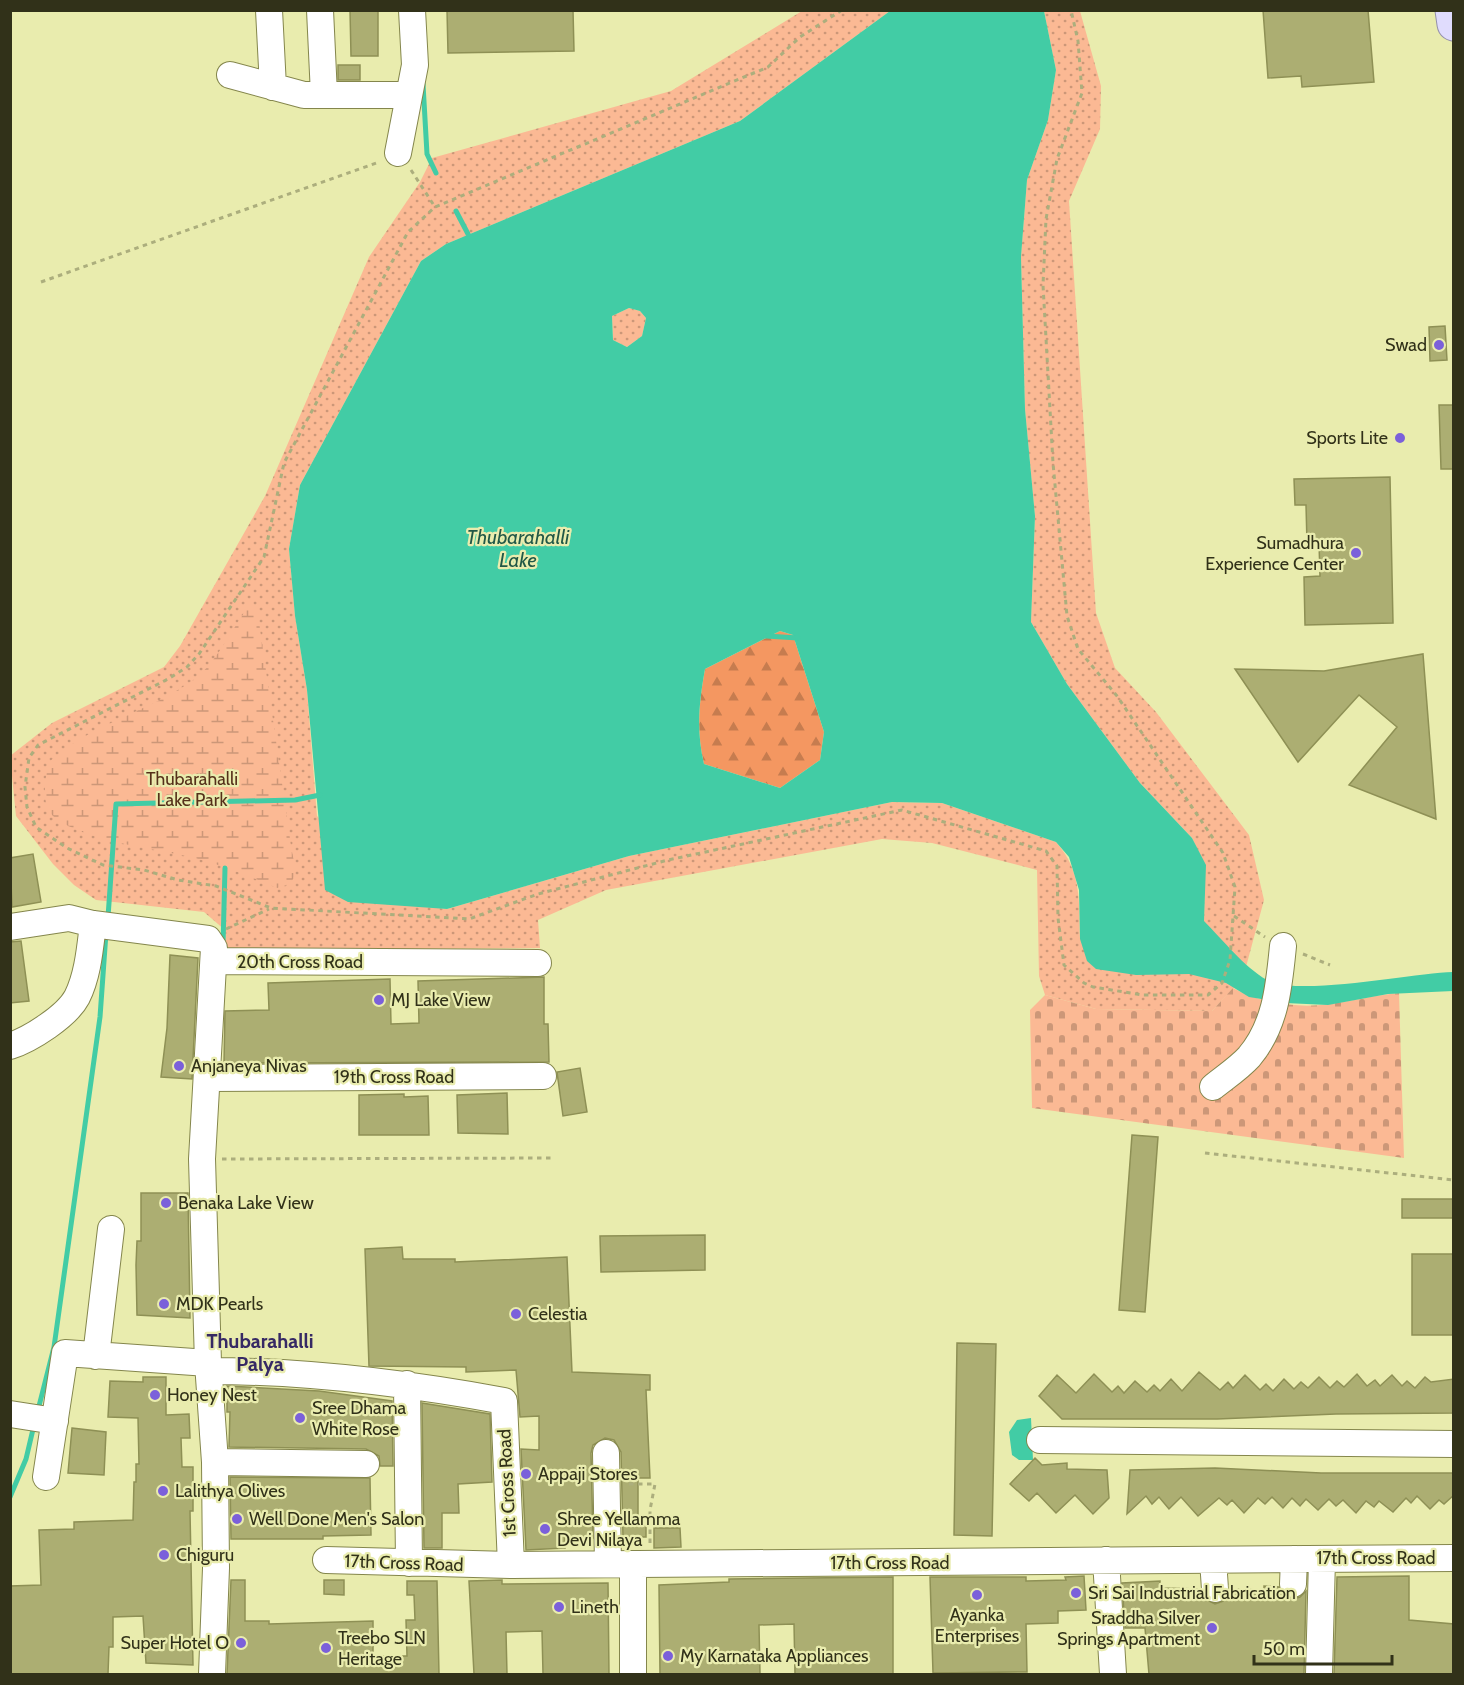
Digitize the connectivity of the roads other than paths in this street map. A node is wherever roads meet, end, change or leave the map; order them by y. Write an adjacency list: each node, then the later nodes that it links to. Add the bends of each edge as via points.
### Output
1 (269, 10): 7 (street)
2 (320, 10): 8 (street)
3 (412, 10): 9 (street, via 415,65)
4 (1452, 10): 5 (main road)
5 (1454, 24)
6 (230, 75): 7 (street)
7 (273, 87): 8 (street, via 304,95)
8 (324, 95): 9 (street)
9 (409, 95): 10 (street)
10 (398, 153)
11 (96, 925): 12 (street, 20th Cross Road, via 69,918); 14 (street, 20th Cross Road, via 208,939 214,948); 16 (street, via 76,998 48,1026)
12 (10, 927)
13 (1283, 946): 19 (street, via 1271,1021 1249,1057)
14 (214, 961): 15 (street, 20th Cross Road); 18 (street)
15 (538, 963)
16 (10, 1046)
17 (543, 1076): 18 (street, 19th Cross Road)
18 (209, 1078): 22 (street, via 202,1159)
19 (1213, 1087)
20 (111, 1229): 21 (street)
21 (96, 1356): 22 (street); 24 (street, via 65,1353)
22 (208, 1367): 23 (street); 28 (street)
23 (406, 1384): 37 (street); 39 (street, 1st Cross Road, via 504,1401)
24 (34, 1417): 30 (street)
25 (1040, 1440): 26 (street)
26 (1454, 1444)
27 (606, 1453): 38 (street, via 606,1483)
28 (215, 1462): 29 (street); 42 (street)
29 (366, 1464)
30 (46, 1477)
31 (1454, 1558): 33 (street, 17th Cross Road, via 1369,1568)
32 (1294, 1559): 33 (street, 17th Cross Road); 36 (street, 17th Cross Road); 40 (street)
33 (1322, 1559): 45 (street)
34 (326, 1560): 37 (street, 17th Cross Road)
35 (1106, 1560): 36 (street, 17th Cross Road); 38 (street, 17th Cross Road); 44 (street)
36 (1213, 1560): 41 (street)
37 (409, 1563): 39 (street, 17th Cross Road)
38 (630, 1564): 39 (street, 17th Cross Road); 43 (street)
39 (511, 1565)
40 (1293, 1584)
41 (1215, 1589)
42 (212, 1674)
43 (633, 1674)
44 (1113, 1674)
45 (1319, 1674)

